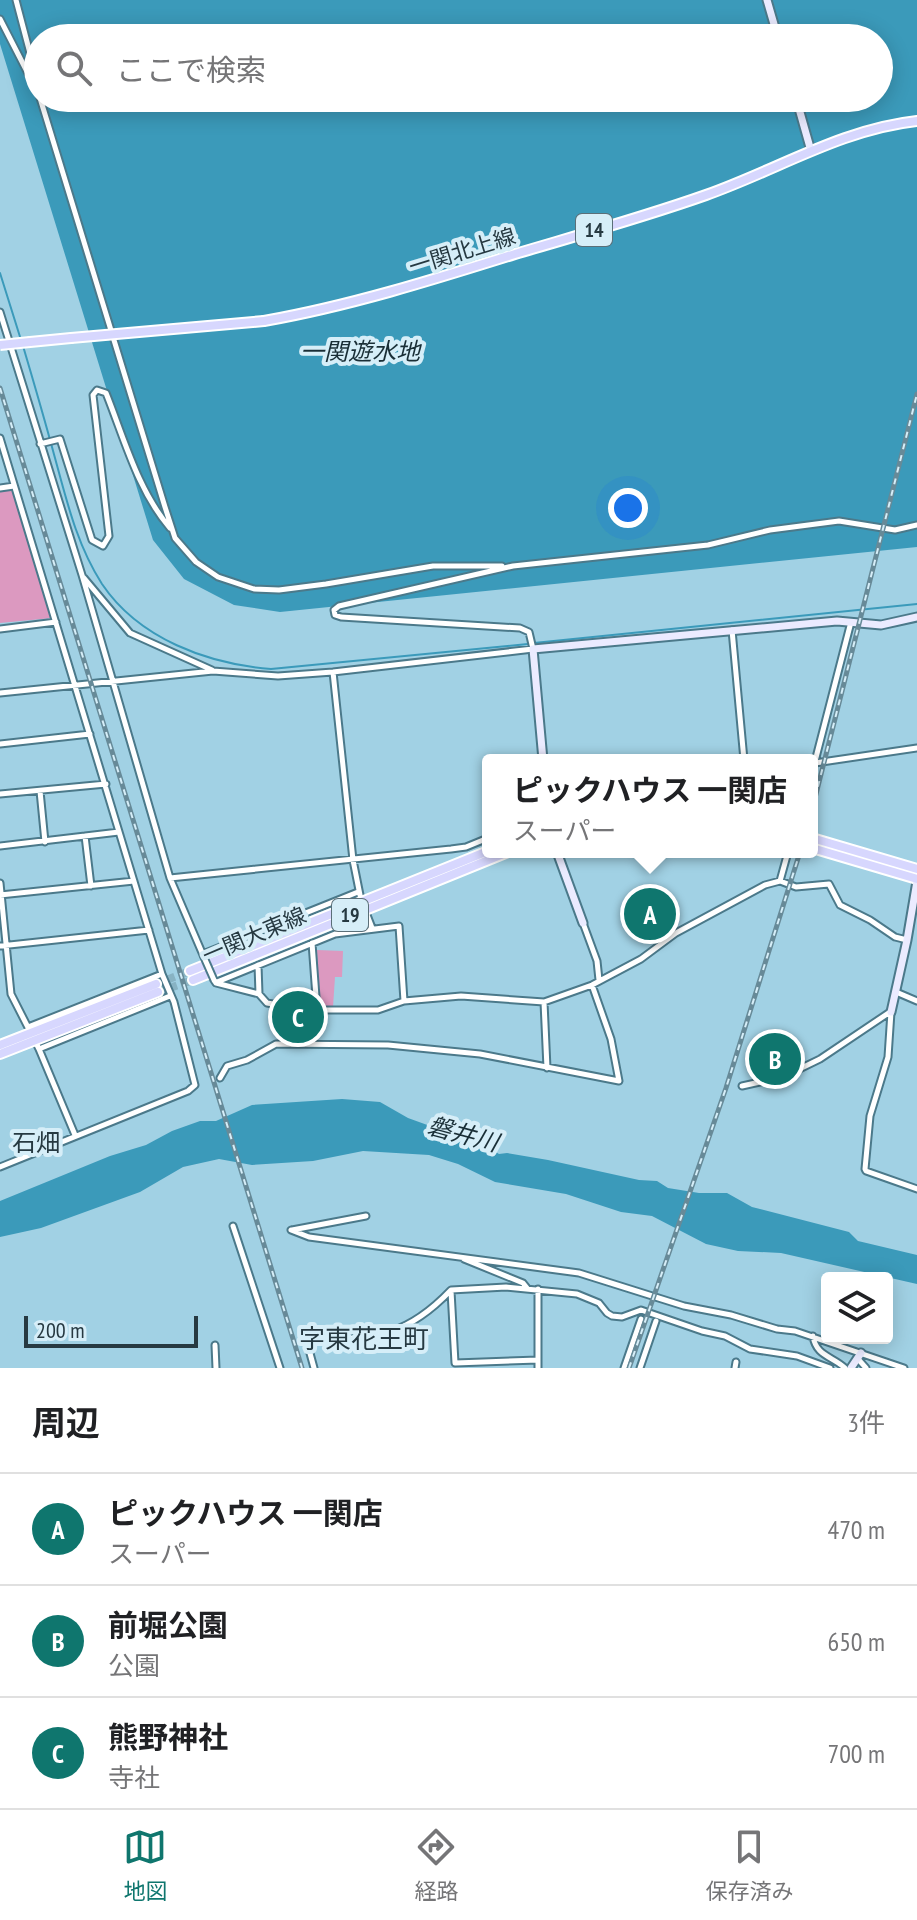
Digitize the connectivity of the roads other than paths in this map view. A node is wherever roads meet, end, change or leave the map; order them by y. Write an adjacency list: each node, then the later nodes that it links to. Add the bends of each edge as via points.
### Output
1 (16, 0): 5 (street)
2 (767, 0): 4 (street)
3 (0, 19): 6 (street)
4 (774, 24)
5 (24, 30)
6 (24, 66)
7 (44, 112): 18 (street)
8 (800, 112): 10 (street)
9 (917, 121): 10 (main road, 一関北上線 / 14, via 852,134)
10 (811, 151): 12 (main road, 一関北上線 / 14, bridge, via 671,207 350,303 264,321)
11 (0, 312): 14 (street)
12 (0, 345)
13 (0, 438): 15 (street)
14 (42, 443): 18 (street, via 60,439 92,540 103,546 109,536 93,395 97,390 106,393 135,468); 20 (street)
15 (14, 486): 16 (street); 22 (street)
16 (0, 488)
17 (917, 525): 19 (street, via 895,530 839,521 708,545)
18 (173, 531): 19 (street, via 196,562 218,577 254,589 326,584 433,566)
19 (513, 566): 26 (street, via 339,606 335,615 520,628 529,632)
20 (82, 575): 27 (street, via 130,633); 29 (street)
21 (917, 617): 23 (street, via 881,625)
22 (56, 622): 24 (street); 30 (street)
23 (851, 622): 25 (street); 37 (street)
24 (0, 629)
25 (732, 630): 26 (street); 36 (street)
26 (533, 648): 28 (street); 35 (street)
27 (213, 671): 28 (street, via 278,676); 29 (street)
28 (333, 672): 53 (street)
29 (112, 682): 30 (street); 55 (street)
30 (75, 684): 31 (street); 32 (street)
31 (0, 693)
32 (90, 734): 33 (street); 39 (street)
33 (0, 744)
34 (917, 748): 38 (street)
35 (542, 754)
36 (743, 754)
37 (816, 754)
38 (818, 762)
39 (106, 784): 40 (street); 42 (street)
40 (40, 791): 41 (street); 46 (street)
41 (0, 794)
42 (119, 832): 43 (street); 57 (street)
43 (85, 836): 46 (street); 60 (street)
44 (482, 840): 53 (street, via 463,848)
45 (818, 840): 54 (main road)
46 (45, 842): 47 (street)
47 (0, 846)
48 (818, 850): 56 (main road)
49 (482, 853): 62 (main road, 一関大東線 / 19)
50 (490, 858): 62 (main road, 一関大東線 / 19)
51 (559, 858): 63 (street)
52 (786, 858): 58 (street)
53 (353, 860): 55 (street); 62 (street)
54 (917, 869)
55 (170, 878): 69 (street)
56 (917, 880): 66 (street)
57 (134, 881): 60 (street); 65 (street)
58 (780, 881): 66 (street, via 796,887 829,884 840,905); 74 (street, via 763,885 676,933)
59 (0, 883): 61 (street)
60 (91, 886): 61 (street)
61 (1, 895): 68 (street)
62 (361, 901): 64 (street); 69 (street); 72 (main road, 一関大東線 / 19)
63 (583, 923): 74 (street)
64 (372, 928): 67 (street); 82 (street, via 399,926)
65 (149, 930): 68 (street); 71 (street)
66 (907, 940): 77 (street)
67 (312, 943): 70 (street); 86 (street)
68 (3, 946): 78 (street)
69 (203, 955): 73 (street, bridge)
70 (258, 965): 73 (street); 79 (street)
71 (162, 974): 81 (street); 88 (street)
72 (191, 976)
73 (215, 981): 79 (street)
74 (599, 981): 75 (street)
75 (592, 985): 84 (street); 93 (street, via 619,1081)
76 (157, 988): 88 (main road)
77 (896, 992): 83 (street); 87 (street)
78 (11, 994): 80 (street); 88 (street)
79 (259, 994): 85 (street, via 267,1003)
80 (0, 996)
81 (170, 996): 91 (street); 96 (street, via 195,1085)
82 (404, 1001): 84 (street, via 461,996); 86 (street, via 378,1010)
83 (917, 1001)
84 (544, 1002): 93 (street)
85 (308, 1010): 86 (street); 89 (street)
86 (317, 1010)
87 (891, 1012): 95 (street, via 820,1059 783,1077); 98 (street, via 888,1057 870,1116 865,1169)
88 (31, 1033): 90 (main road); 91 (street); 92 (main road)
89 (307, 1044): 93 (street, via 480,1054); 94 (street, via 272,1045 227,1066)
90 (0, 1045)
91 (39, 1049): 96 (street)
92 (0, 1054)
93 (547, 1068)
94 (220, 1078)
95 (742, 1086)
96 (75, 1135): 97 (street)
97 (0, 1167)
98 (915, 1187)
99 (366, 1216): 101 (street, via 291,1230)
100 (233, 1226): 113 (street)
101 (461, 1258): 102 (street); 107 (street, via 579,1273 684,1306)
102 (527, 1289): 103 (street); 104 (street)
103 (538, 1289): 110 (street); 118 (street, via 588,1298 612,1316 641,1310 750,1349 797,1356)
104 (451, 1290): 111 (street); 114 (street, via 399,1330 316,1340 308,1346)
105 (641, 1319): 116 (street)
106 (656, 1321): 117 (street)
107 (813, 1336): 109 (street); 119 (street, via 821,1353)
108 (215, 1345): 112 (street)
109 (860, 1356): 120 (street); 121 (street); 122 (street)
110 (538, 1360): 111 (street); 115 (street)
111 (456, 1365)
112 (216, 1368)
113 (280, 1368)
114 (314, 1368)
115 (538, 1368)
116 (624, 1368)
117 (640, 1368)
118 (830, 1368)
119 (845, 1368)
120 (851, 1368)
121 (866, 1368)
122 (904, 1368)

